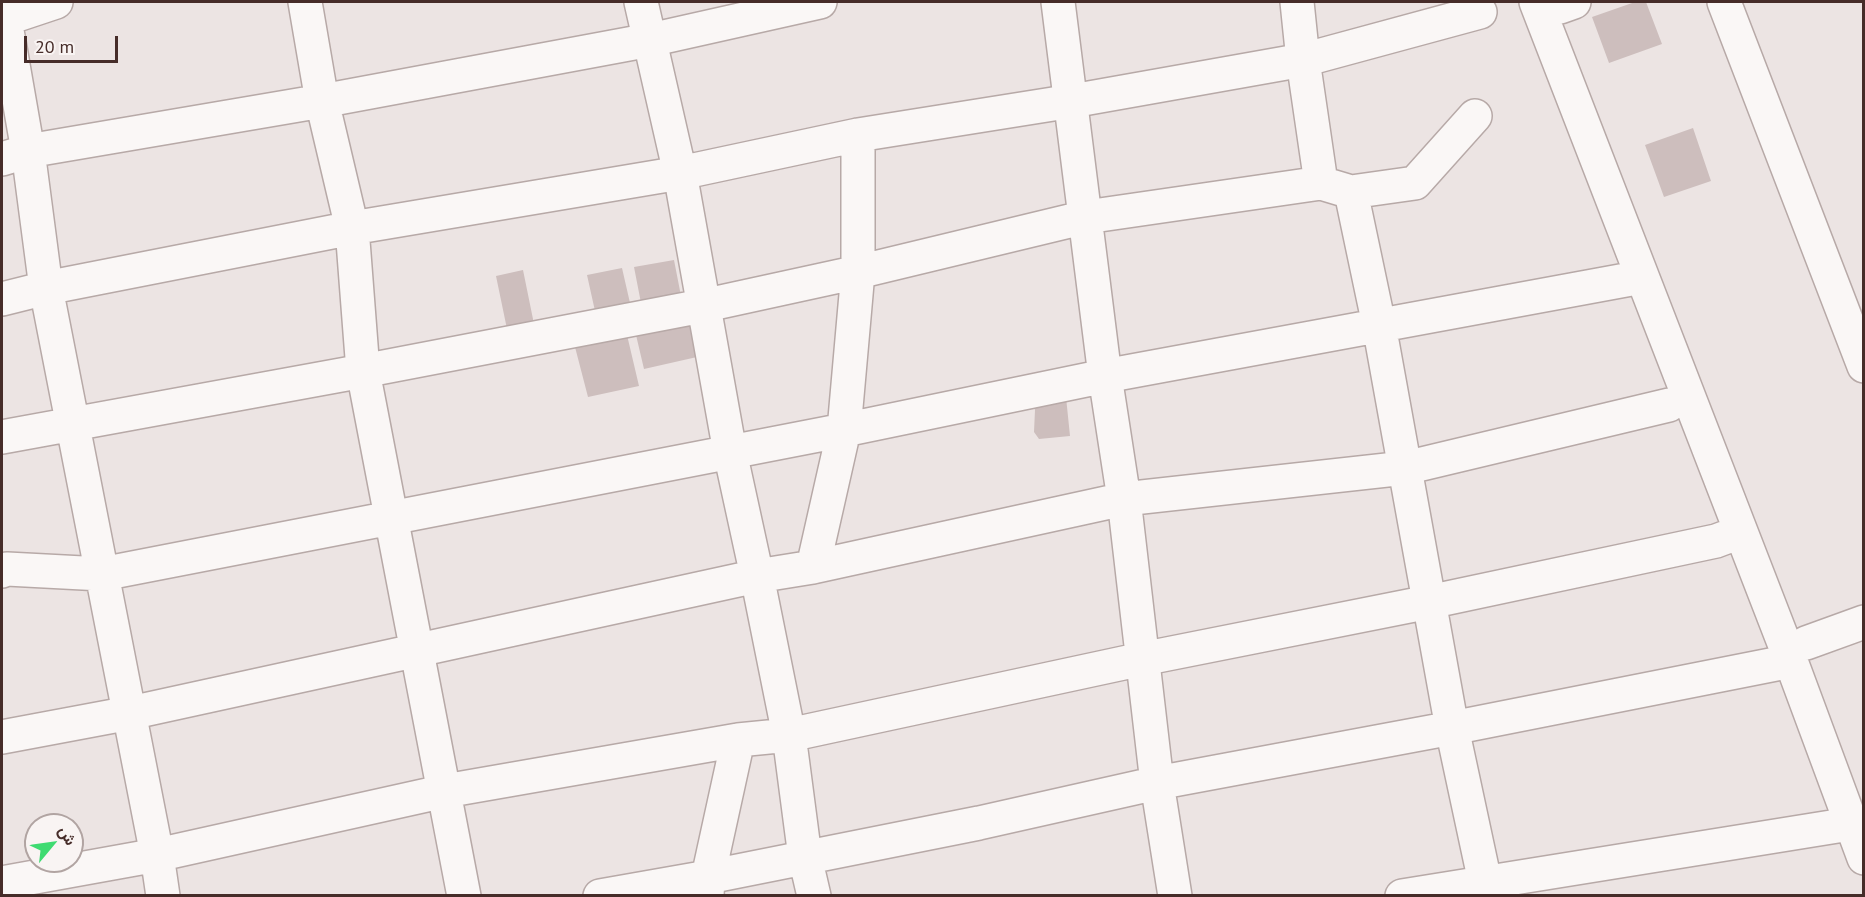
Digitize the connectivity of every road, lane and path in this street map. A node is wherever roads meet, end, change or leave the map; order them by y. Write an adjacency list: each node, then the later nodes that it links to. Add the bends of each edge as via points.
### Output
1 (56, 2): 10 (street)
2 (305, 2): 13 (street)
3 (641, 2): 11 (street)
4 (820, 2): 11 (street)
5 (1058, 2): 14 (street)
6 (1297, 2): 12 (street)
7 (1725, 2): 28 (street)
8 (1557, 3): 23 (street); 47 (street)
9 (1480, 12): 12 (street)
10 (3, 19): 17 (street)
11 (650, 40): 13 (street); 18 (street)
12 (1303, 60): 14 (street); 19 (street)
13 (322, 101): 17 (street); 21 (street)
14 (1072, 101): 16 (street); 20 (street)
15 (1475, 116): 19 (street, via 1415,183)
16 (858, 135): 18 (street); 22 (street)
17 (15, 155): 24 (street)
18 (680, 173): 21 (street); 26 (street)
19 (1336, 188): 20 (street); 27 (street)
20 (1086, 217): 22 (street); 30 (street)
21 (352, 228): 24 (street); 29 (street)
22 (858, 272): 26 (street); 33 (street)
23 (1642, 277): 27 (street); 39 (street)
24 (46, 288): 25 (street); 32 (street)
25 (2, 299)
26 (702, 306): 29 (street); 35 (street)
27 (1379, 325): 30 (street); 36 (street)
28 (1863, 366)
29 (363, 371): 32 (street); 38 (street)
30 (1105, 376): 33 (street); 37 (street)
31 (1669, 405): 36 (street)
32 (74, 424): 34 (street); 42 (street)
33 (844, 430): 35 (street); 40 (street)
34 (2, 437)
35 (730, 452): 38 (street); 43 (street)
36 (1405, 468): 37 (street); 44 (street)
37 (1124, 499): 40 (street); 48 (street)
38 (391, 518): 42 (street); 46 (street)
39 (1740, 532): 44 (street, via 1716,541); 47 (street)
40 (813, 567): 43 (street)
41 (2, 571): 42 (street)
42 (102, 574): 49 (street)
43 (757, 576): 46 (street); 51 (street)
44 (1429, 602): 48 (street); 50 (street)
45 (1863, 622): 47 (street)
46 (417, 649): 49 (street); 55 (street)
47 (1798, 652): 50 (street); 56 (street)
48 (1142, 659): 51 (street); 54 (street)
49 (130, 713): 52 (street); 57 (street)
50 (1452, 728): 54 (street); 62 (street)
51 (789, 735): 53 (street); 58 (street)
52 (2, 737)
53 (738, 740): 55 (street); 61 (street)
54 (1157, 783): 58 (street); 67 (street)
55 (445, 791): 57 (street); 64 (street)
56 (1857, 809): 59 (street); 62 (street)
57 (157, 855): 60 (street); 63 (street)
58 (805, 858): 61 (street); 66 (street)
59 (1863, 858)
60 (2, 883)
61 (708, 886): 65 (street)
62 (1486, 888): 68 (street)
63 (163, 896)
64 (464, 896)
65 (600, 896)
66 (814, 896)
67 (1175, 896)
68 (1402, 896)

